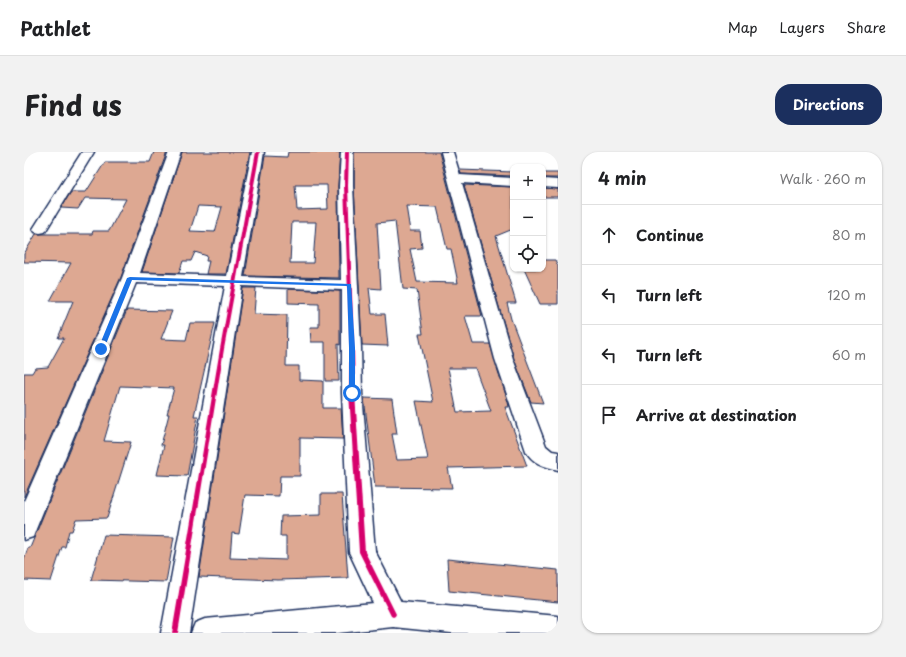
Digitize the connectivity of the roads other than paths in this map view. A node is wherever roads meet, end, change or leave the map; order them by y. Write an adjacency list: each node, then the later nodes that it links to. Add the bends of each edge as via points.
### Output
1 (88, 152): 10 (street)
2 (175, 152): 11 (street)
3 (258, 152): 12 (street)
4 (347, 152): 13 (street)
5 (447, 152): 6 (street)
6 (455, 179): 7 (street); 14 (street, via 504,359 534,444 545,458)
7 (510, 182)
8 (546, 183): 9 (street)
9 (558, 184)
10 (40, 229)
11 (130, 278): 12 (street); 15 (street)
12 (235, 282): 13 (street); 18 (street)
13 (349, 285): 16 (street, via 352,393 362,552)
14 (558, 461)
15 (24, 529)
16 (393, 614): 17 (street); 19 (street)
17 (558, 630)
18 (175, 633)
19 (205, 633)

